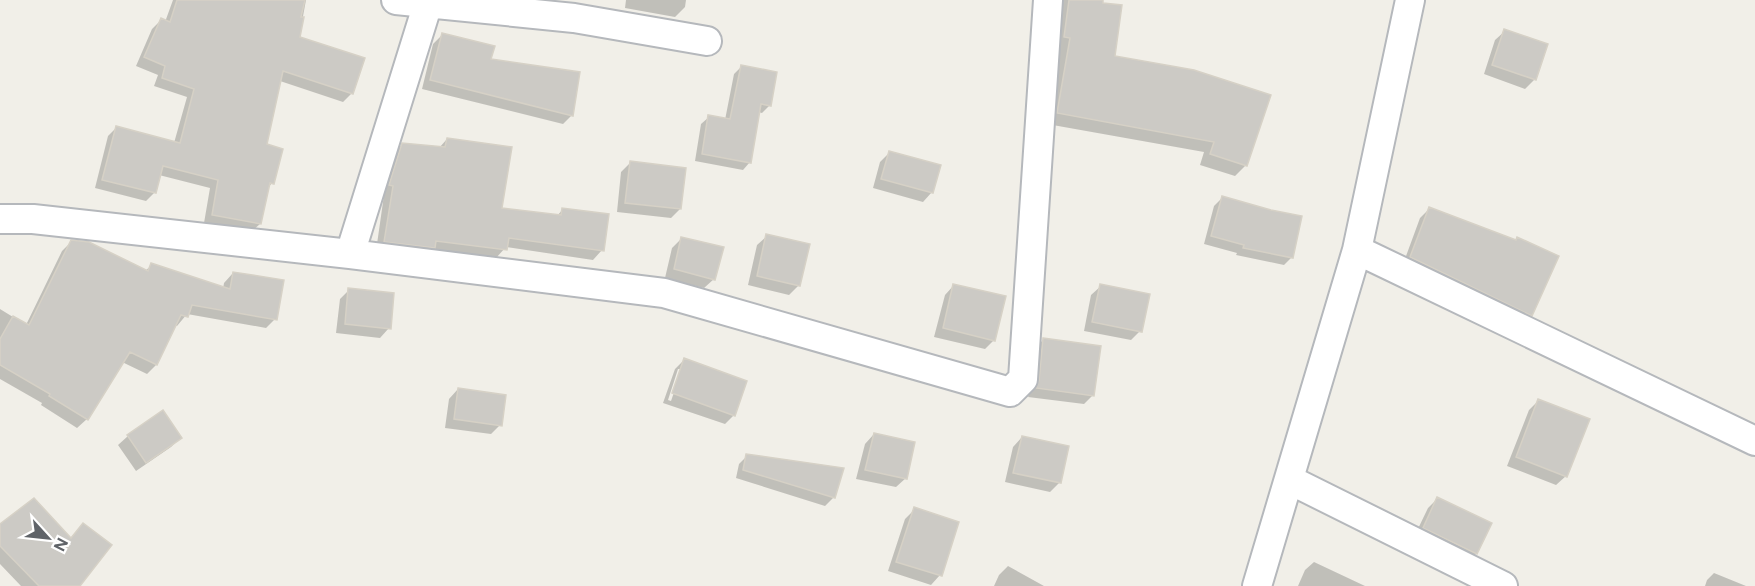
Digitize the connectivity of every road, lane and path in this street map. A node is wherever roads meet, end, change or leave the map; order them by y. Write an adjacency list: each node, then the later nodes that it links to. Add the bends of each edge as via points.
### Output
1 (396, 0): 4 (street)
2 (1048, 0): 8 (street, via 1023,379 1010,392 664,293)
3 (1410, 0): 7 (street)
4 (428, 2): 5 (street, via 574,18); 8 (street)
5 (707, 41)
6 (0, 219): 8 (street, via 33,219)
7 (1357, 250): 9 (street); 10 (street)
8 (350, 254)
9 (1755, 441)
10 (1290, 480): 11 (street); 12 (street)
11 (1257, 586)
12 (1503, 586)

